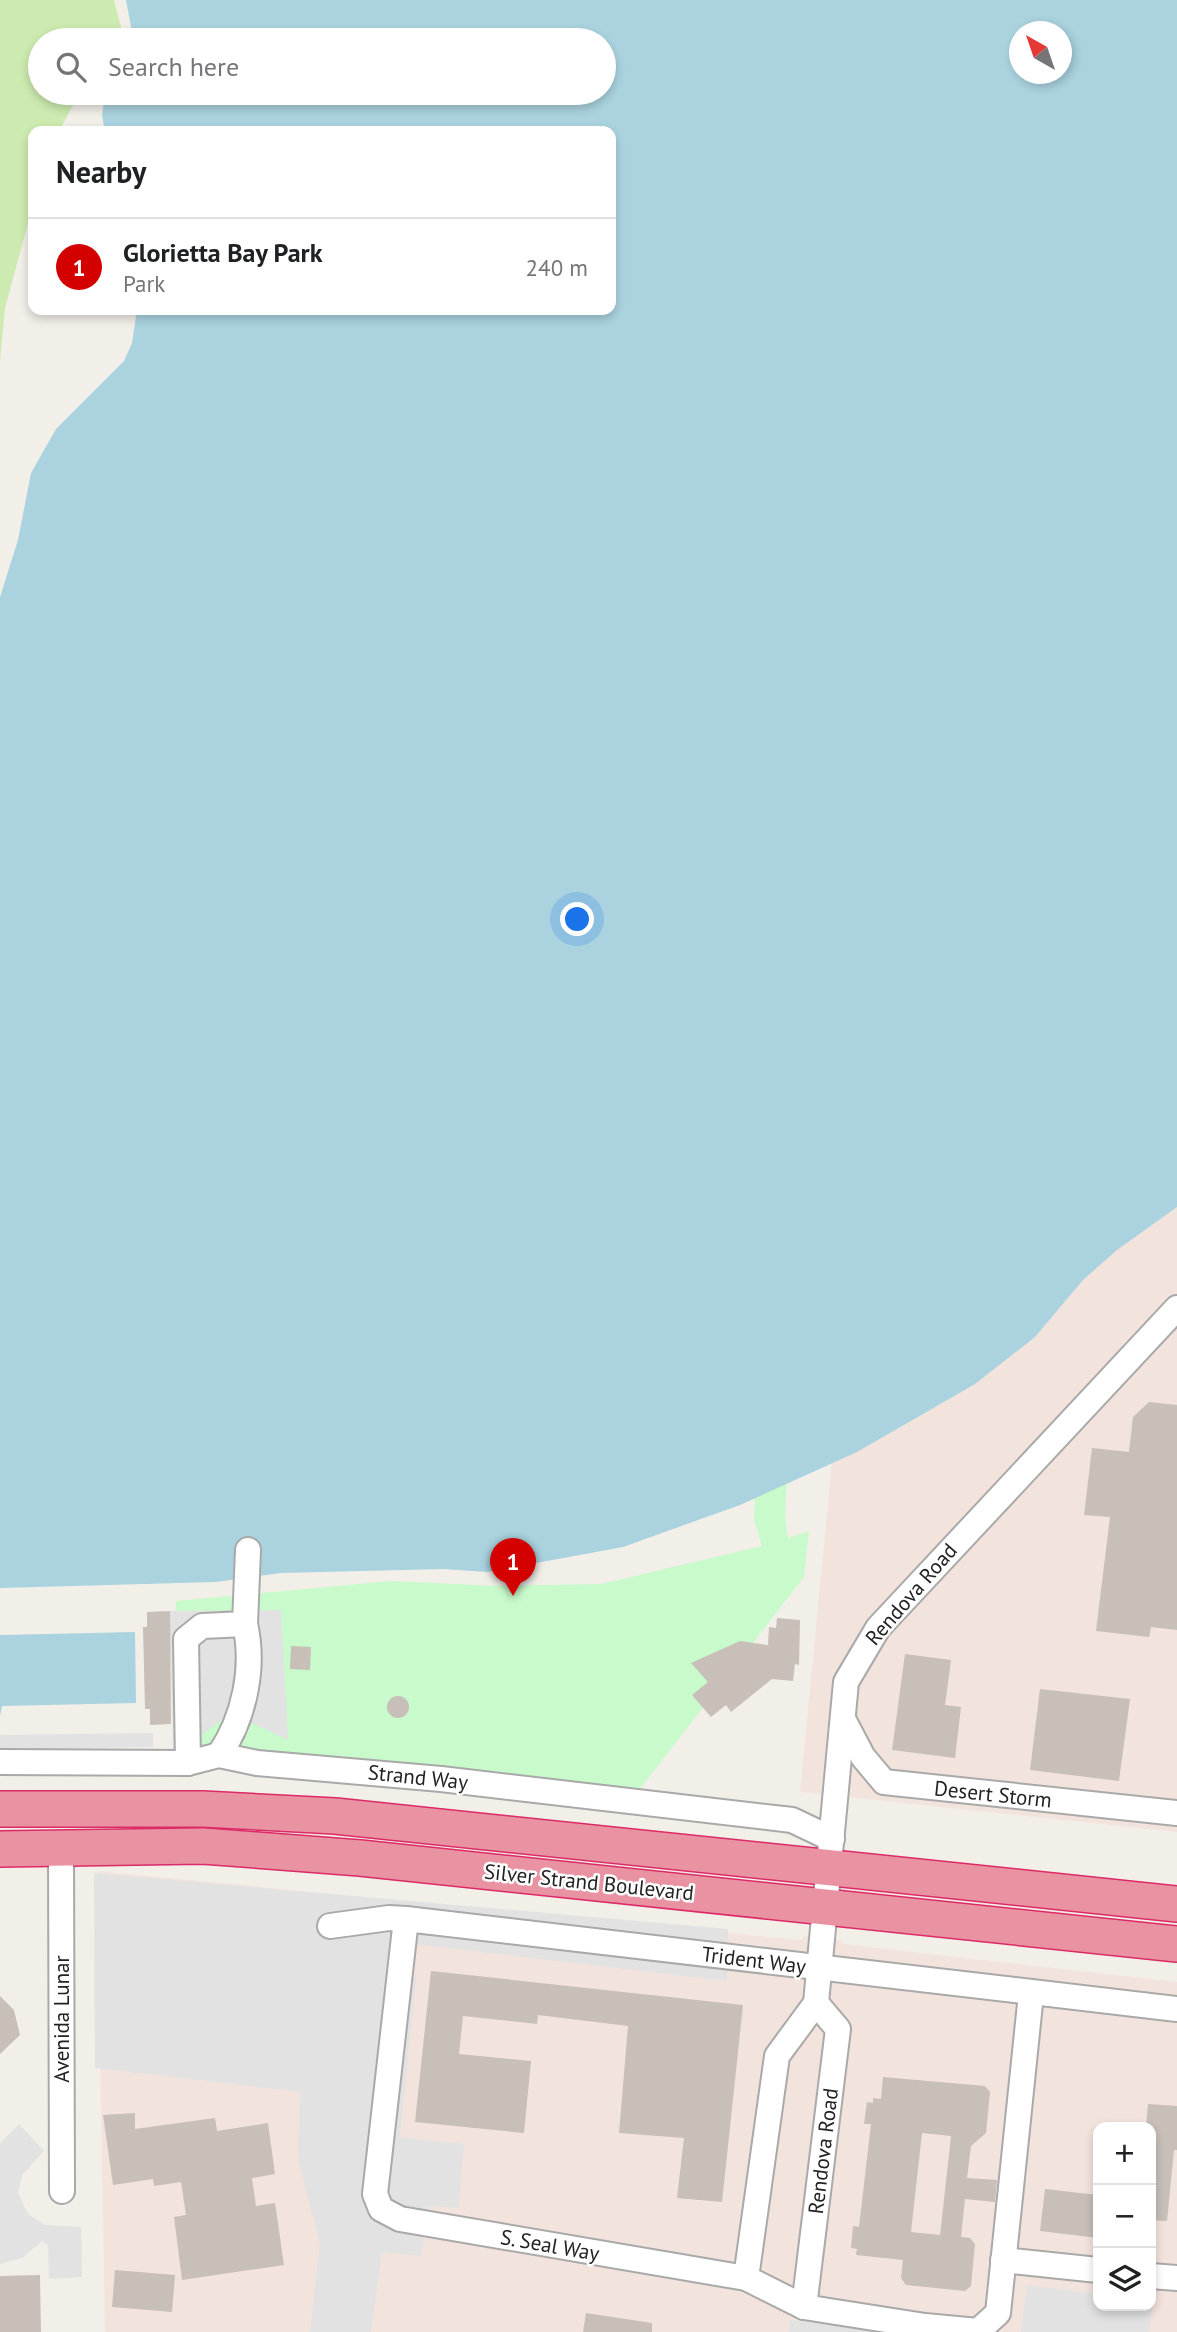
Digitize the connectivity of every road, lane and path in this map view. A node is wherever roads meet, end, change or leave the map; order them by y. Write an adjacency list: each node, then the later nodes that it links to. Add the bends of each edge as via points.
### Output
1 (1177, 1308): 4 (street, Rendova Road, via 878,1628 846,1682)
2 (248, 1550): 3 (street)
3 (244, 1624): 5 (street, via 248,1637 244,1698 235,1732); 7 (street, via 202,1626 186,1639)
4 (843, 1719): 9 (street, Desert Storm, via 863,1757 884,1783); 12 (street, Rendova Road)
5 (219, 1755): 7 (street, Strand Way); 12 (street, Strand Way, via 257,1763 792,1819)
6 (0, 1762): 7 (street, Strand Way)
7 (188, 1763)
8 (0, 1809): 12 (highway, Silver Strand Boulevard, via 203,1809)
9 (1177, 1813)
10 (61, 1848): 11 (highway, Silver Strand Boulevard); 14 (highway, Silver Strand Boulevard, via 203,1846 334,1856); 22 (street, Avenida Lunar)
11 (0, 1849)
12 (831, 1852): 13 (highway, Silver Strand Boulevard); 14 (street, Rendova Road)
13 (1177, 1904)
14 (825, 1907): 17 (highway, Silver Strand Boulevard); 18 (street, Rendova Road)
15 (406, 1919): 16 (street, Trident Way); 18 (street, Trident Way); 26 (street, S. Seal Way, via 375,2194 382,2209 400,2219)
16 (331, 1926)
17 (1177, 1944)
18 (820, 1968): 19 (street, Trident Way); 20 (street, Rendova Road)
19 (1031, 1994): 21 (street, Trident Way); 23 (street)
20 (816, 2003): 26 (street, Rendova Road, via 777,2056); 28 (street, Rendova Road, via 838,2029)
21 (1177, 2008)
22 (62, 2190)
23 (1003, 2260): 24 (street); 28 (street, S. Seal Way, via 998,2313 978,2331)
24 (1093, 2269)
25 (1156, 2276): 27 (street)
26 (746, 2278): 28 (street, S. Seal Way)
27 (1177, 2278)
28 (804, 2307)

